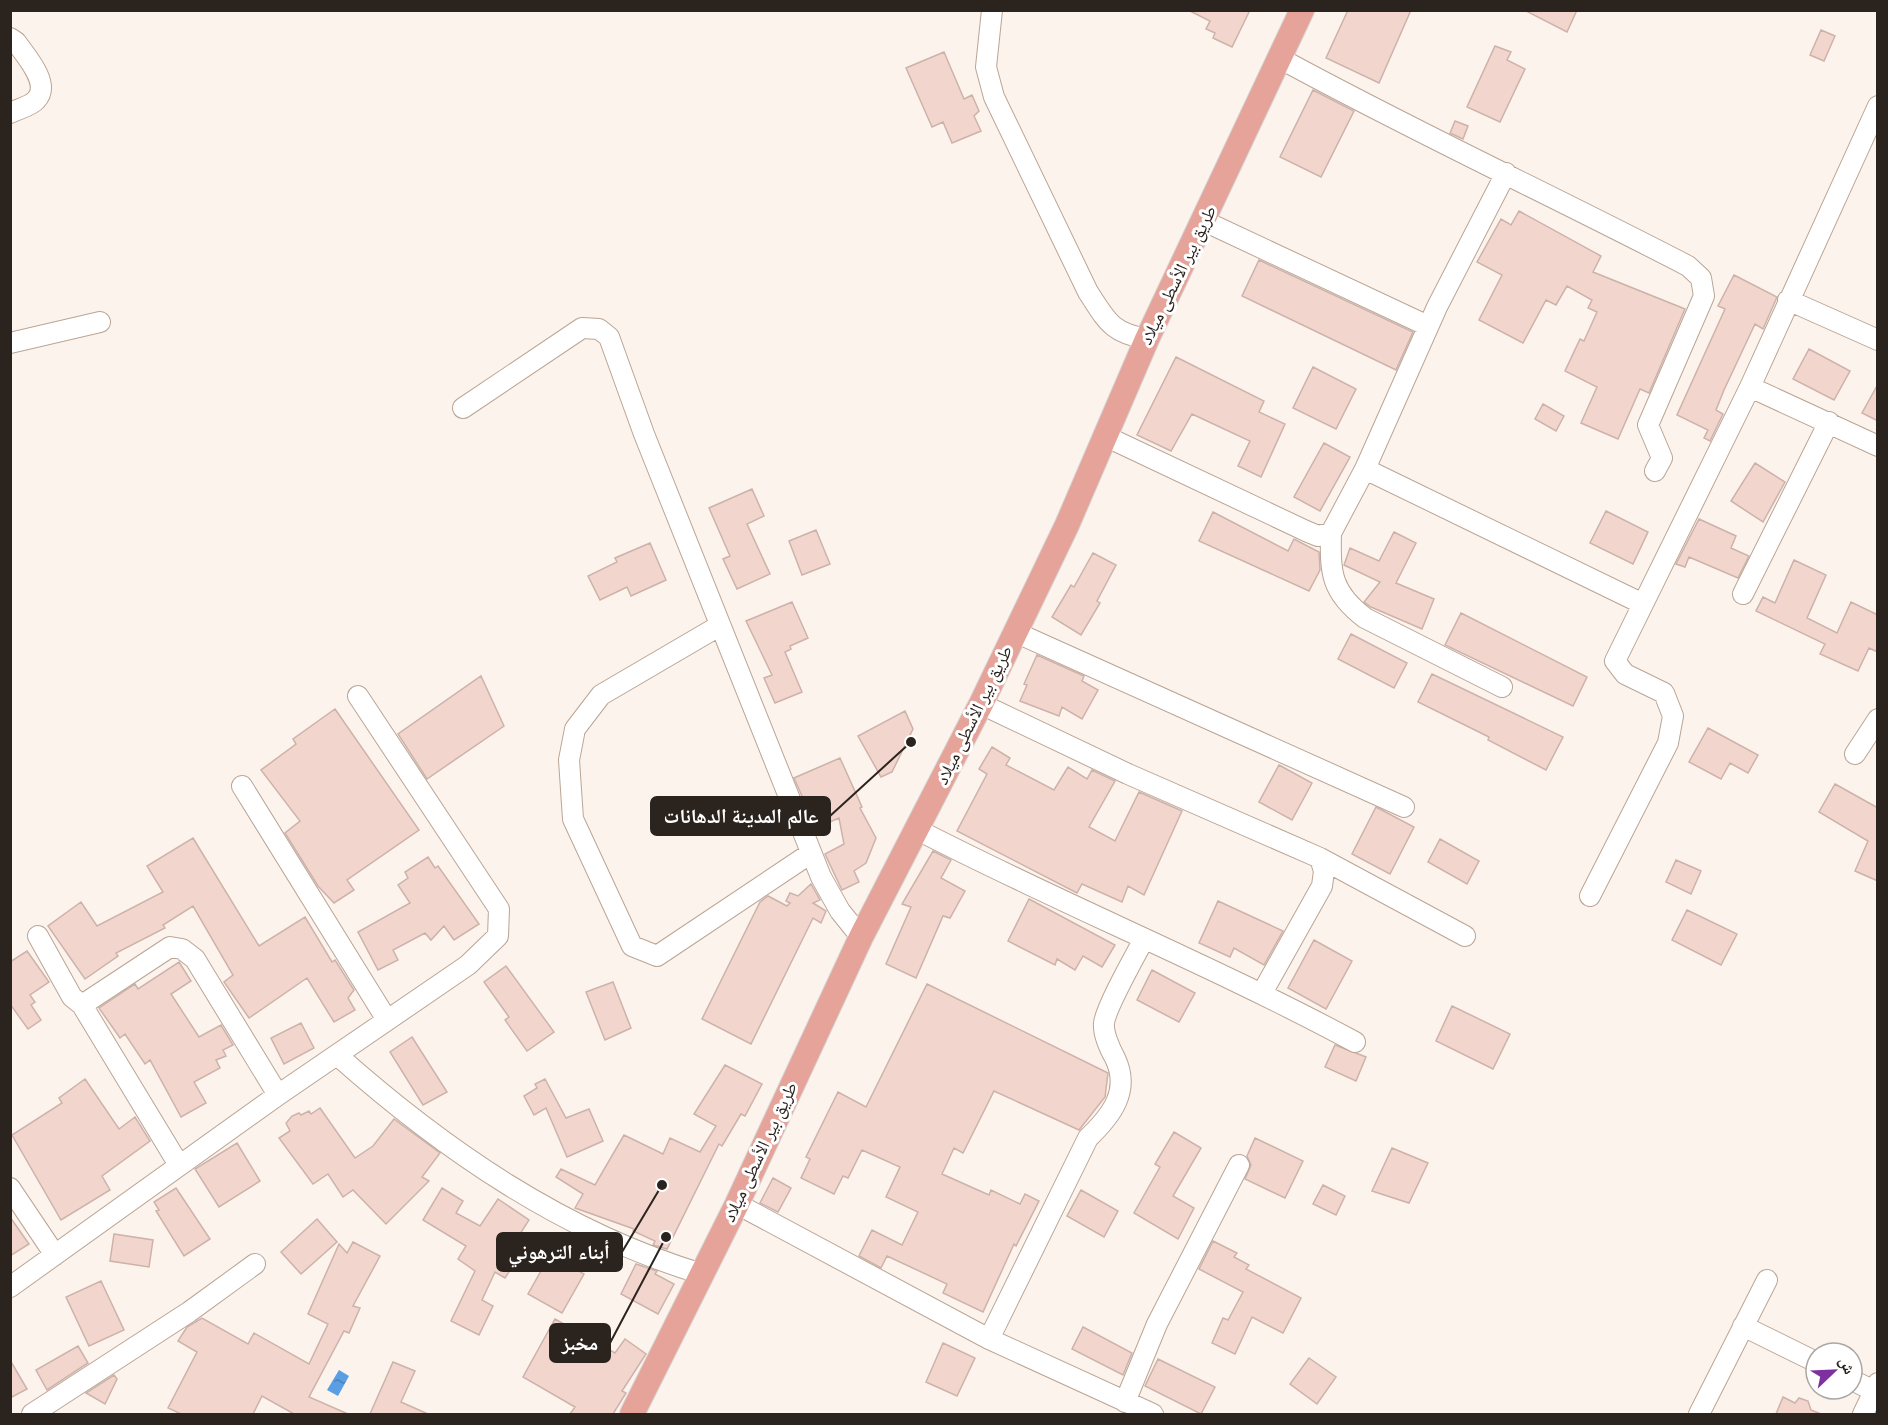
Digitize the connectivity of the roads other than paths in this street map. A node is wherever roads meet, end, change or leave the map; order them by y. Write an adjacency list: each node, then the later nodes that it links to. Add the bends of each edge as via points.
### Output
1 (992, 10): 12 (street, via 986,67 994,97 1088,292 1106,321 1124,335)
2 (1302, 10): 4 (main road, طريق بير الأسطى ميلاد)
3 (10, 38): 6 (street, via 39,77 41,90 36,100)
4 (1281, 59): 7 (street, via 1391,119); 8 (main road, طريق بير الأسطى ميلاد)
5 (1878, 106): 9 (street)
6 (10, 113)
7 (1506, 173): 11 (street); 21 (street, via 1688,266 1701,278 1704,296 1648,425 1662,458)
8 (1204, 221): 11 (street); 12 (main road, طريق بير الأسطى ميلاد)
9 (1788, 300): 13 (street); 15 (street)
10 (100, 322): 14 (street)
11 (1428, 326): 20 (street)
12 (1147, 339): 18 (main road, طريق بير الأسطى ميلاد)
13 (1878, 340)
14 (10, 343)
15 (1749, 387): 17 (street); 24 (street)
16 (463, 408): 25 (street, via 582,328 599,329 609,337)
17 (1829, 422): 19 (street); 23 (street)
18 (1105, 436): 22 (street, via 1306,531 1318,536); 26 (main road, طريق بير الأسطى ميلاد)
19 (1878, 446)
20 (1365, 469): 22 (street); 24 (street)
21 (1655, 471)
22 (1331, 533): 27 (street, via 1330,570 1348,604 1365,618)
23 (1743, 594)
24 (1643, 604): 37 (street, via 1615,661 1625,674 1664,693 1673,716 1668,743)
25 (719, 626): 35 (street); 35 (street, via 601,695 575,729 569,760 573,819 632,946 657,956)
26 (1015, 632): 29 (main road, طريق بير الأسطى ميلاد); 33 (street)
27 (1502, 687)
28 (358, 696): 44 (street, via 499,909 498,936 468,965)
29 (981, 704): 34 (main road, طريق بير الأسطى ميلاد); 36 (street)
30 (1878, 719): 31 (street)
31 (1856, 754)
32 (242, 786): 44 (street)
33 (1404, 807)
34 (916, 829): 40 (main road, طريق بير الأسطى ميلاد); 41 (street)
35 (811, 852): 40 (street, via 840,911)
36 (1320, 858): 39 (street); 42 (street, via 1322,886)
37 (1590, 896)
38 (38, 936): 43 (street, via 72,997)
39 (1465, 936)
40 (861, 937): 51 (main road, طريق بير الأسطى ميلاد)
41 (1144, 939): 42 (street); 58 (street, via 1104,1023 1120,1068 1121,1092 1112,1113 1088,1138)
42 (1262, 993): 45 (street)
43 (81, 1005): 47 (street, via 170,947 182,949 195,959); 48 (street)
44 (387, 1020): 46 (street)
45 (1355, 1042)
46 (337, 1055): 47 (street); 54 (street, via 477,1167 619,1244)
47 (278, 1095): 48 (street)
48 (179, 1165): 52 (street)
49 (1239, 1165): 61 (street, via 1157,1324)
50 (10, 1188): 52 (street)
51 (737, 1204): 54 (main road, طريق بير الأسطى ميلاد); 58 (street)
52 (55, 1255): 56 (street)
53 (255, 1264): 62 (street, via 179,1319)
54 (702, 1274): 63 (main road, طريق بير الأسطى ميلاد)
55 (1767, 1280): 57 (street)
56 (10, 1287)
57 (1743, 1326): 59 (street); 65 (street)
58 (989, 1339): 61 (street)
59 (1804, 1356)
60 (1876, 1387): 66 (street)
61 (1125, 1402): 64 (street)
62 (32, 1414)
63 (633, 1414)
64 (1153, 1414)
65 (1699, 1414)
66 (1863, 1414)

